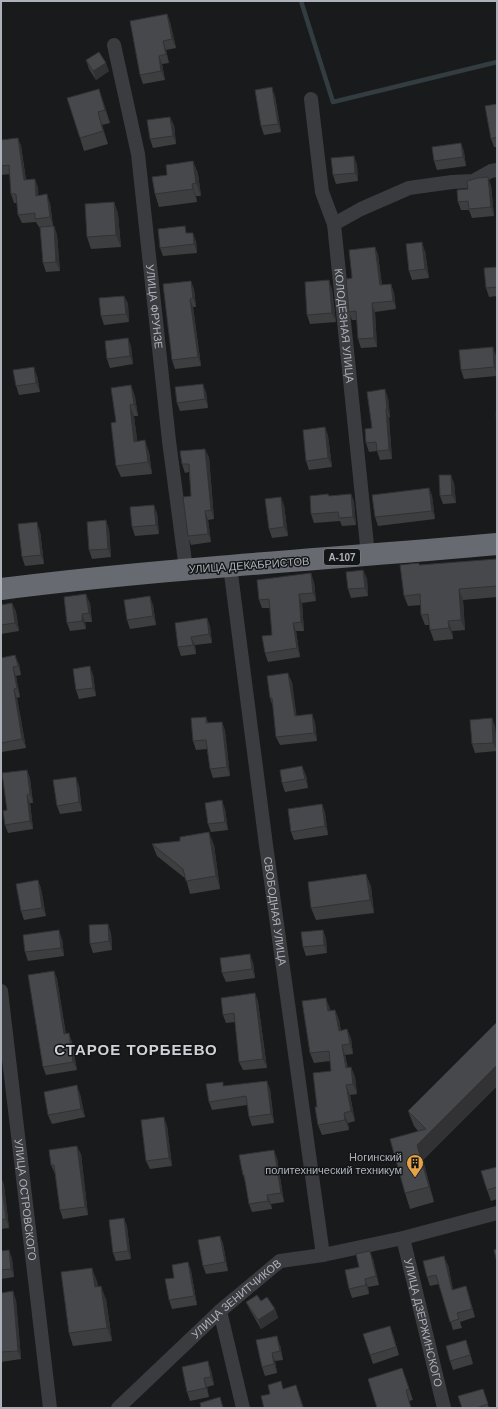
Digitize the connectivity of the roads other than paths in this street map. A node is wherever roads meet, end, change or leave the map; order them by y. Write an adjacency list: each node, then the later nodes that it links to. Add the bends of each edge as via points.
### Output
1 (114, 45): 8 (street, УЛИЦА ФРУНЗЕ, via 138,154 168,433)
2 (311, 99): 4 (street, КОЛОДЕЗНАЯ УЛИЦА, via 322,192)
3 (497, 170): 4 (street, via 473,181 409,188)
4 (334, 224): 6 (street, КОЛОДЕЗНАЯ УЛИЦА)
5 (497, 544): 6 (highway, УЛИЦА ДЕКАБРИСТОВ / А-107)
6 (368, 555): 7 (highway, УЛИЦА ДЕКАБРИСТОВ / А-107)
7 (230, 566): 8 (highway, УЛИЦА ДЕКАБРИСТОВ / А-107); 13 (street, СВОБОДНАЯ УЛИЦА)
8 (186, 569): 9 (highway, УЛИЦА ДЕКАБРИСТОВ / А-107)
9 (1, 589)
10 (1, 991): 15 (street, УЛИЦА ОСТРОВСКОГО)
11 (497, 1213): 12 (street, УЛИЦА ЗЕНИТЧИКОВ)
12 (403, 1238): 13 (street, УЛИЦА ЗЕНИТЧИКОВ); 18 (street, УЛИЦА ДЗЕРЖИНСКОГО)
13 (323, 1255): 14 (street, УЛИЦА ЗЕНИТЧИКОВ, via 280,1261)
14 (220, 1311): 16 (street, УЛИЦА ЗЕНИТЧИКОВ); 17 (street)
15 (50, 1408)
16 (118, 1408)
17 (243, 1408)
18 (444, 1408)

